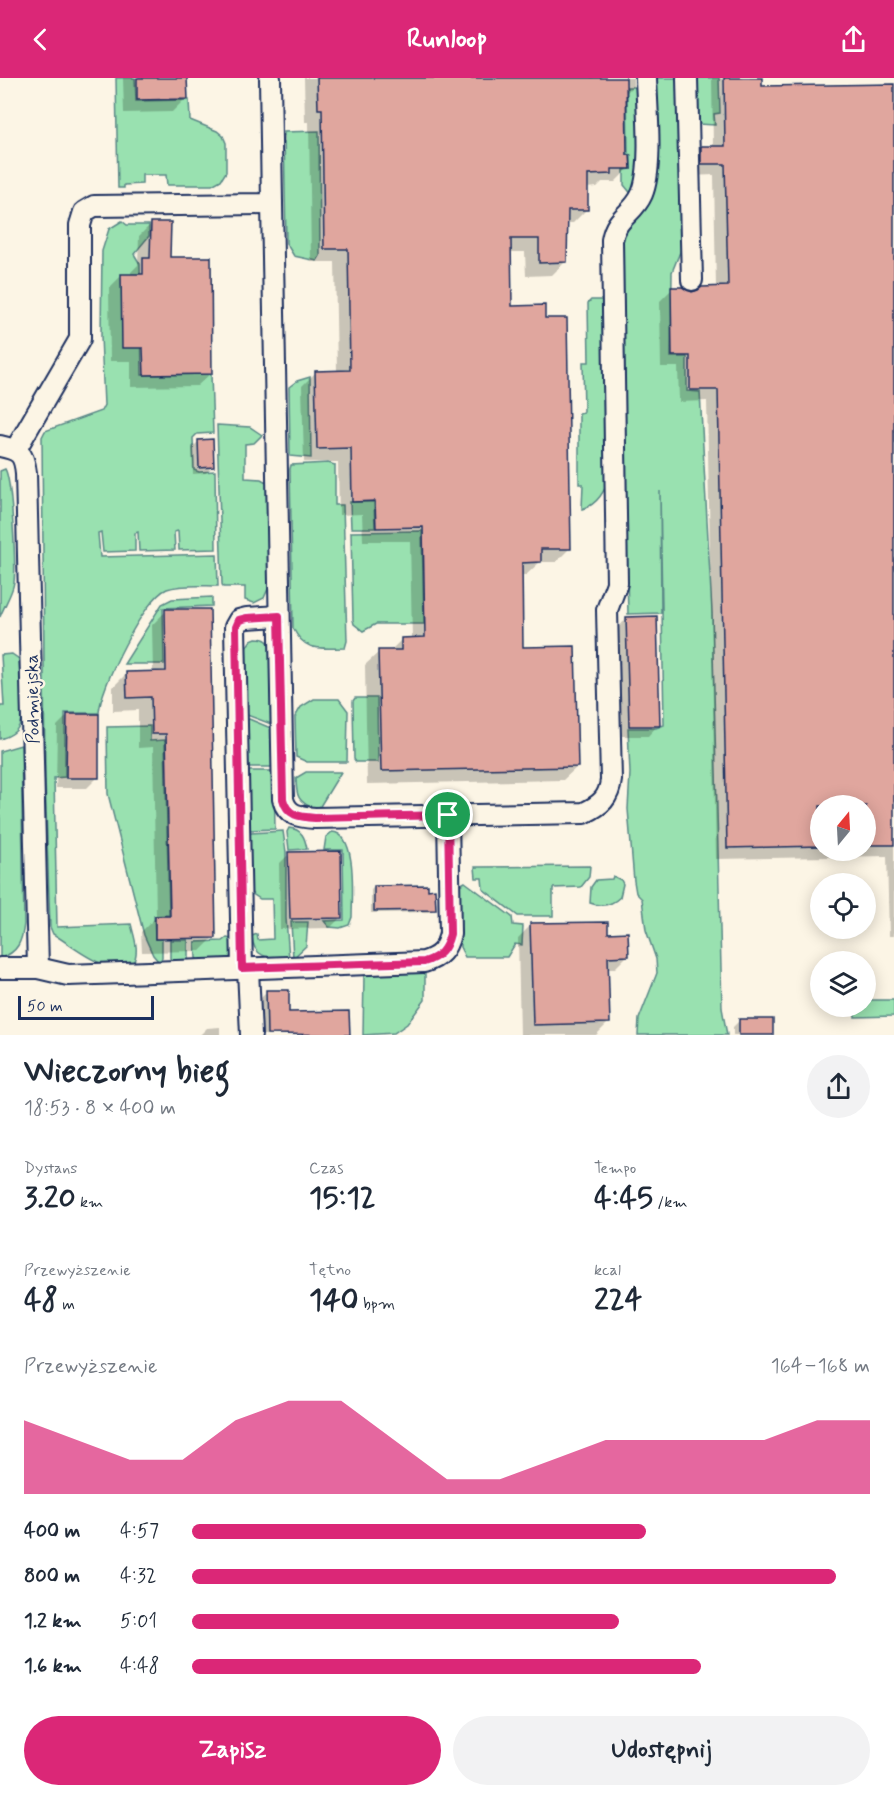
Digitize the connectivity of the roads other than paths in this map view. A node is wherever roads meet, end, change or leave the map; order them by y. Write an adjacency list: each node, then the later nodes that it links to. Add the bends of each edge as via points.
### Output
1 (270, 78): 4 (street)
2 (646, 78): 8 (street, via 646,180 636,207 618,222 612,240 617,583 607,610 610,791 598,806 584,813)
3 (687, 78): 5 (street)
4 (272, 204): 6 (street, via 94,206 84,212 80,225 80,339); 7 (street)
5 (692, 280)
6 (8, 448): 10 (street, Podmiejska, via 25,459 26,473)
7 (279, 616): 8 (street, via 285,807 291,814 309,818); 11 (street, via 239,620 236,627)
8 (448, 815): 11 (street, via 450,934 447,946 435,958 424,962)
9 (0, 968): 10 (street)
10 (38, 968): 11 (street, via 68,975)
11 (245, 968): 12 (street)
12 (251, 1035)

